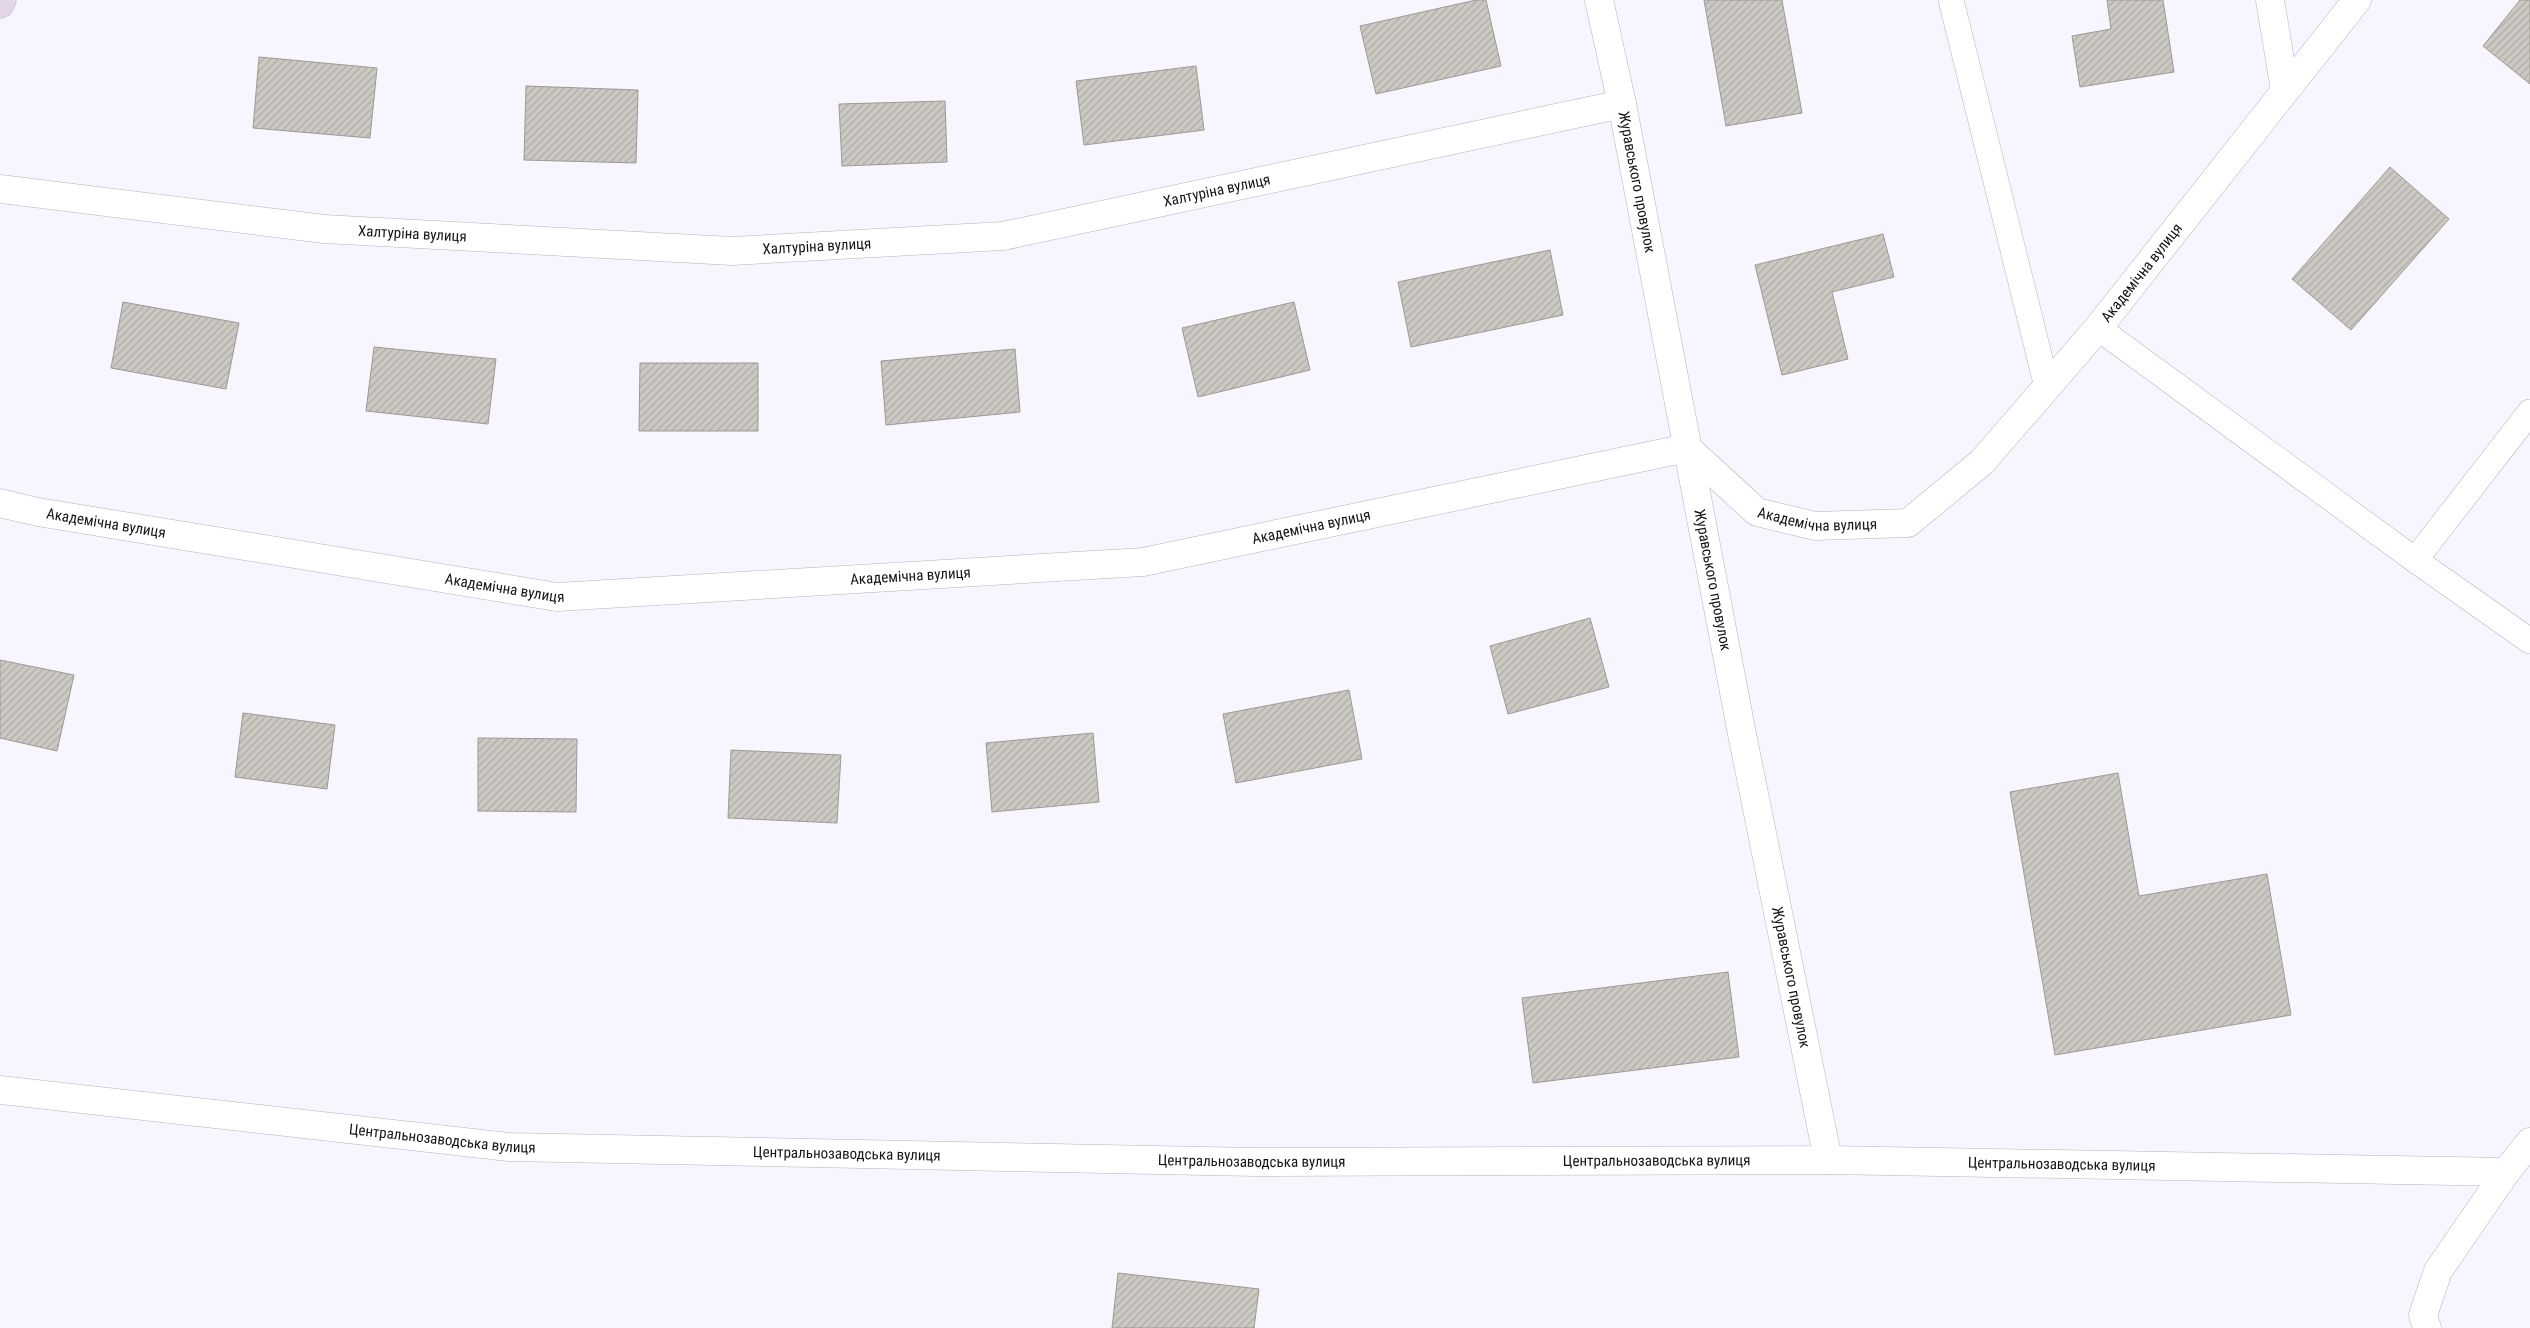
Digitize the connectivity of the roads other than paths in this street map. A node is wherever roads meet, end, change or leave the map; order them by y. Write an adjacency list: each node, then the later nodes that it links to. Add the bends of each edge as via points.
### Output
1 (2, 0): 6 (main road)
2 (1599, 0): 8 (street, Журавського провулок)
3 (1951, 0): 11 (lane)
4 (2270, 0): 7 (street)
5 (2357, 0): 7 (street, Академічна вулиця)
6 (0, 4)
7 (2284, 90): 10 (street, Академічна вулиця)
8 (1622, 104): 9 (street, Халтуріна вулиця, via 1003,236 741,251 324,230); 13 (street, Журавського провулок)
9 (0, 188)
10 (2098, 328): 11 (street, Академічна вулиця); 15 (lane)
11 (2047, 387): 13 (street, Академічна вулиця, via 1982,462 1908,523 1815,526 1757,512)
12 (2530, 412): 15 (lane)
13 (1687, 448): 14 (street, Академічна вулиця, via 1143,562 558,597 38,512); 19 (street, Журавського провулок)
14 (0, 503)
15 (2414, 560): 16 (lane)
16 (2530, 641)
17 (0, 1090): 19 (street, Центральнозаводська вулиця, via 509,1146 1256,1162)
18 (2530, 1142): 20 (street)
19 (1828, 1160): 20 (street, Центральнозаводська вулиця)
20 (2506, 1172): 21 (street, via 2438,1272 2423,1315)
21 (2427, 1328)

